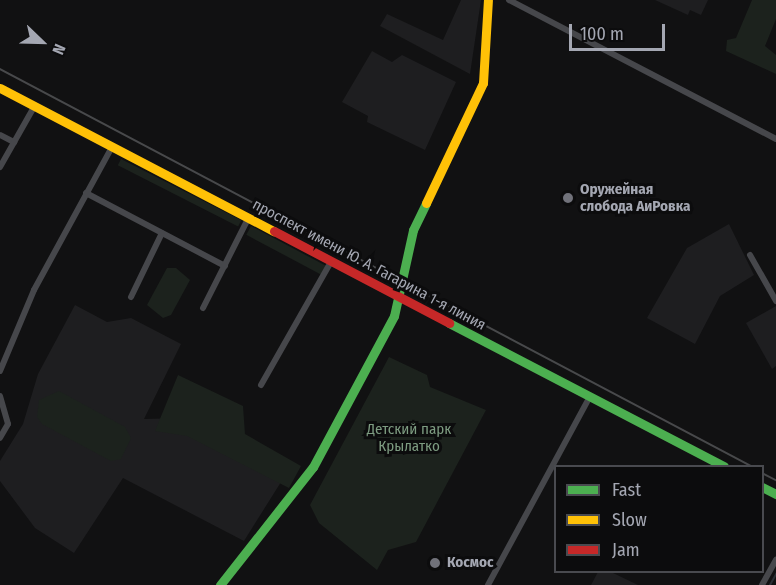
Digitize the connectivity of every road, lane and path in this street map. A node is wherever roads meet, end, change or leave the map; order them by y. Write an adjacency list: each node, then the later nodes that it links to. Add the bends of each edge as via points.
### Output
1 (488, 0): 17 (main road, via 483,83 413,230 407,273)
2 (509, 0): 6 (street)
3 (0, 88): 4 (main road, проспект имени Ю. А. Гагарина 1-я линия)
4 (34, 107): 7 (street); 8 (main road, проспект имени Ю. А. Гагарина 1-я линия)
5 (0, 135): 7 (street)
6 (776, 140)
7 (14, 142): 9 (street)
8 (112, 147): 10 (street); 11 (main road, проспект имени Ю. А. Гагарина 1-я линия)
9 (0, 166)
10 (86, 193): 12 (street); 20 (street, via 34,290)
11 (249, 218): 14 (main road, проспект имени Ю. А. Гагарина 1-я линия); 15 (street)
12 (162, 233): 15 (street); 16 (street)
13 (750, 255): 18 (street)
14 (331, 262): 17 (main road, проспект имени Ю. А. Гагарина 1-я линия); 21 (street)
15 (225, 266): 19 (street)
16 (131, 297)
17 (398, 298): 23 (main road, проспект имени Ю. А. Гагарина 1-я линия); 27 (main road, via 394,316 324,448)
18 (776, 301)
19 (203, 308)
20 (0, 371)
21 (261, 385)
22 (0, 396): 24 (street, via 8,424)
23 (589, 398): 25 (main road, проспект имени Ю. А. Гагарина 1-я линия); 28 (street)
24 (0, 438)
25 (722, 465)
26 (776, 560): 29 (street)
27 (220, 585)
28 (488, 585)
29 (762, 585)

